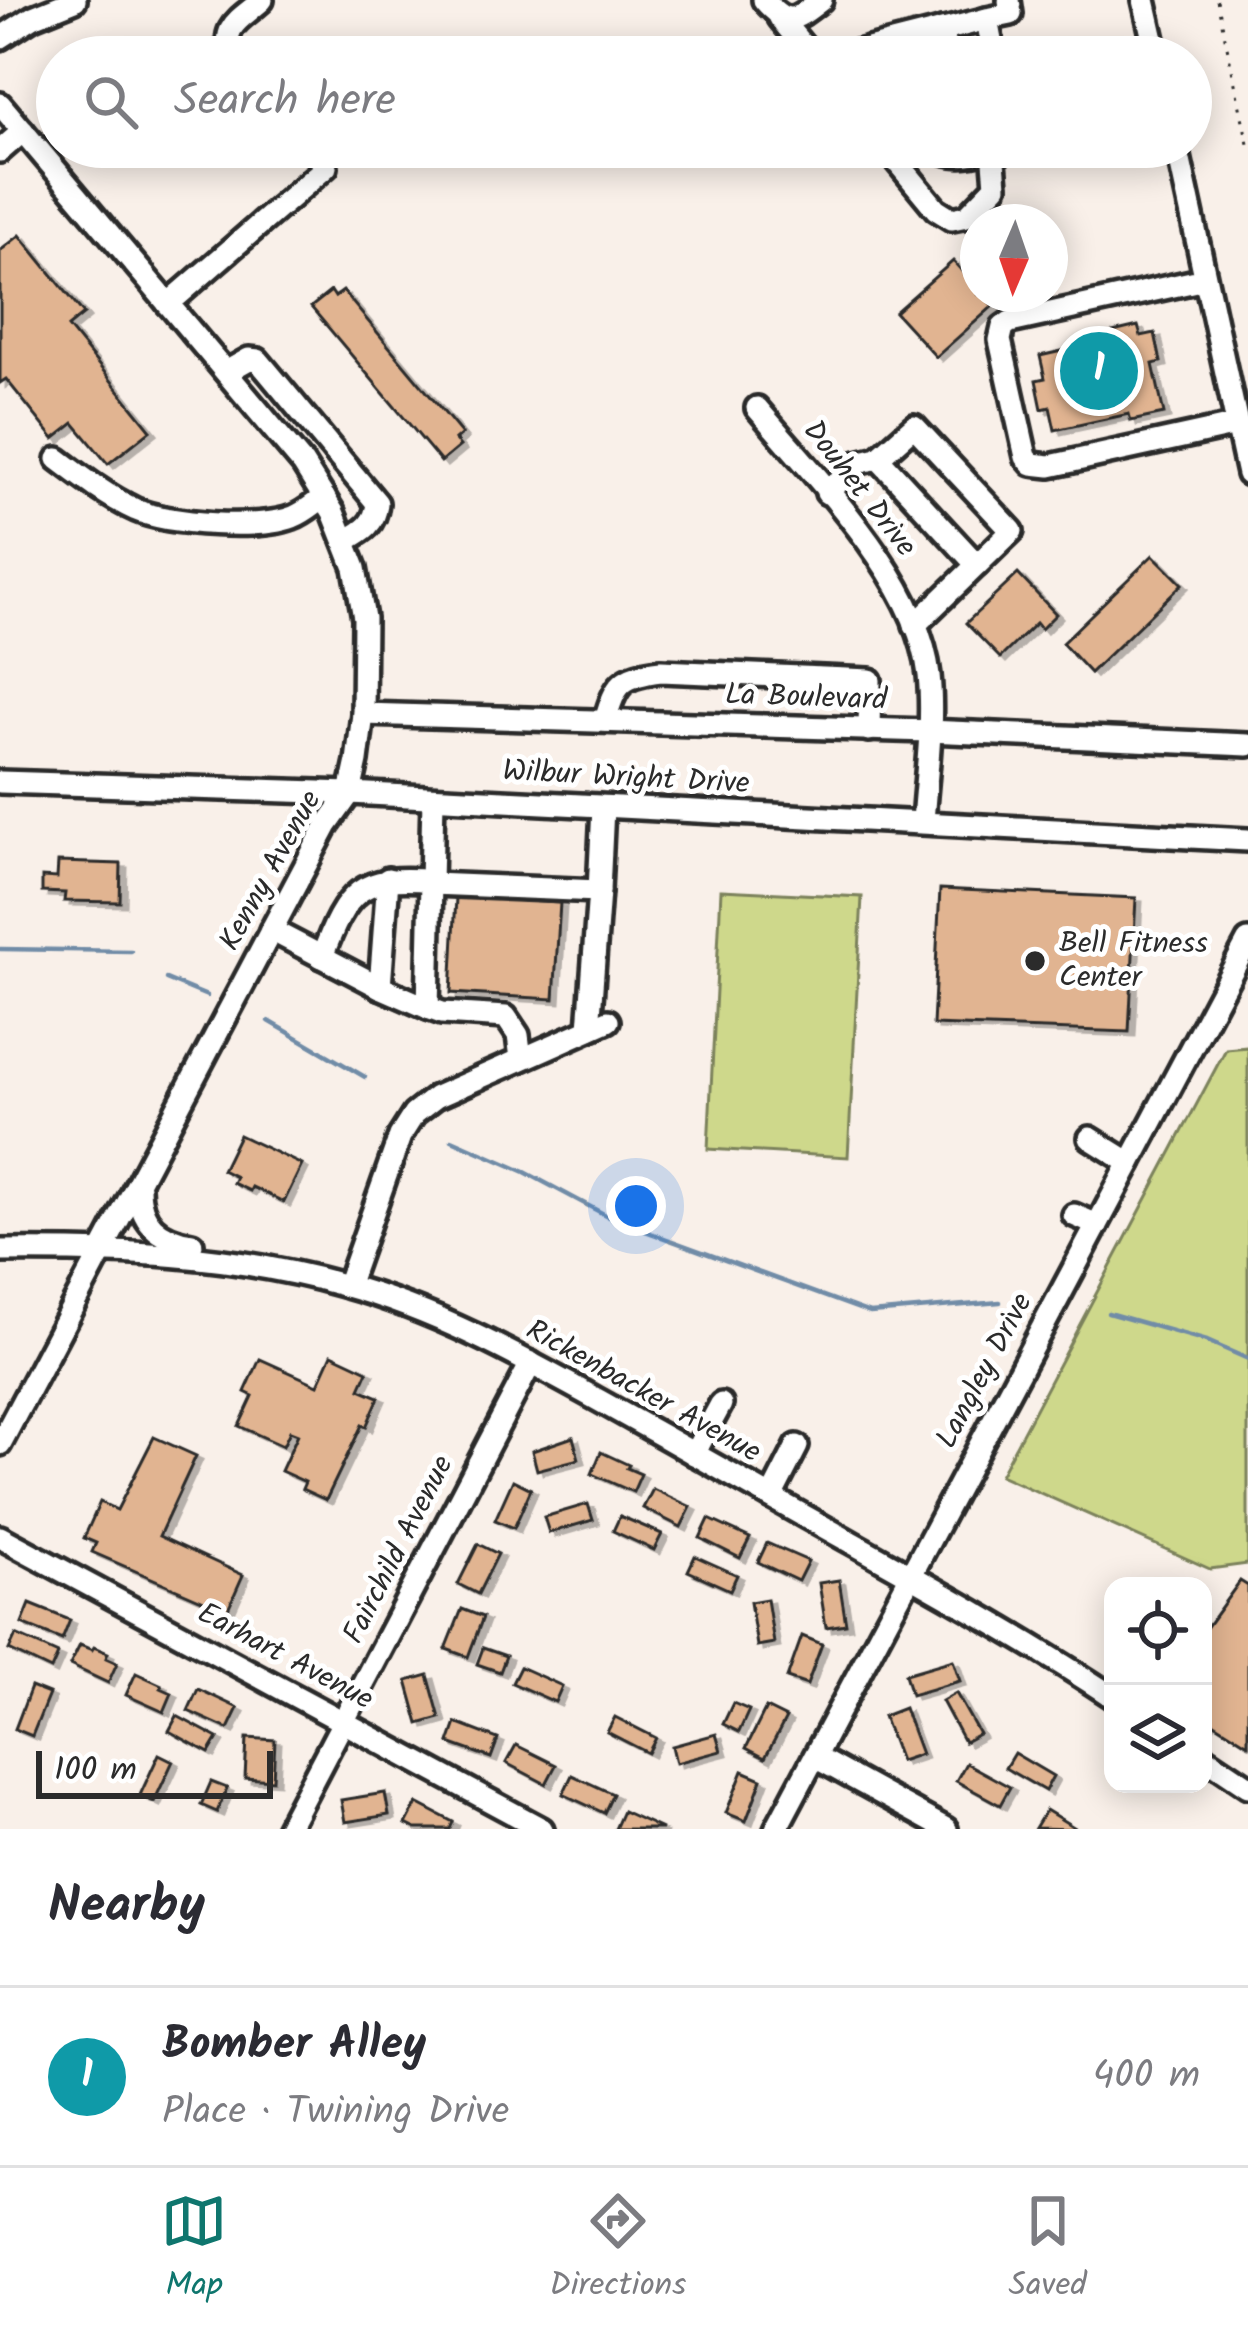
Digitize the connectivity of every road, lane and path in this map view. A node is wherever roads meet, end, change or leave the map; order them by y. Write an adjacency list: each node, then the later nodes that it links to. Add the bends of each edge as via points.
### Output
1 (75, 0): 17 (street)
2 (262, 0): 11 (street)
3 (764, 0): 8 (street)
4 (820, 0): 8 (street, via 791,20)
5 (1009, 0): 9 (street, via 1012,14)
6 (1144, 0): 16 (street)
7 (1217, 0): 20 (path)
8 (780, 18): 12 (street)
9 (987, 19): 10 (street); 15 (street)
10 (942, 30): 13 (street); 14 (street)
11 (228, 36)
12 (795, 36)
13 (929, 36)
14 (943, 36)
15 (990, 36)
16 (1152, 36)
17 (0, 38)
18 (0, 104): 19 (street, Kenny Avenue)
19 (23, 131): 21 (street, Kenny Avenue); 22 (street)
20 (1248, 143)
21 (36, 147)
22 (0, 151)
23 (54, 168): 29 (street, Kenny Avenue)
24 (325, 168): 29 (street)
25 (902, 168): 26 (street, via 952,219 967,216 996,186)
26 (990, 168)
27 (1181, 168): 28 (street)
28 (1205, 279): 32 (street); 32 (street, via 1010,322 1000,340 1015,410 1026,457 1040,467)
29 (168, 304): 30 (street, Kenny Avenue)
30 (226, 372): 37 (street, Kenny Avenue); 38 (street, via 258,359 377,503 370,526)
31 (757, 408): 36 (street, Douhet Drive)
32 (1237, 425): 35 (street)
33 (878, 458): 36 (street, via 857,463); 39 (street); 39 (street, via 914,426 1012,531)
34 (58, 460): 37 (street, via 137,510 170,519 276,522)
35 (1248, 474)
36 (827, 493): 40 (street, Douhet Drive, via 893,580)
37 (324, 497): 38 (street, Kenny Avenue)
38 (345, 542): 41 (street, Kenny Avenue, via 364,618)
39 (977, 565): 40 (street)
40 (915, 625): 44 (street, Douhet Drive, via 929,678)
41 (363, 714): 42 (street, La Boulevard); 47 (street, Kenny Avenue)
42 (605, 722): 43 (street, La Boulevard); 43 (street, via 623,680 662,671 870,680)
43 (869, 730): 44 (street, La Boulevard)
44 (928, 731): 45 (street, La Boulevard); 50 (street, Douhet Drive)
45 (1248, 745)
46 (0, 782): 47 (street, Wilbur Wright Drive)
47 (350, 793): 48 (street, Wilbur Wright Drive); 55 (street, Kenny Avenue)
48 (433, 798): 49 (street, Wilbur Wright Drive); 53 (street)
49 (603, 807): 50 (street, Wilbur Wright Drive); 54 (street)
50 (923, 822): 51 (street, Wilbur Wright Drive)
51 (1248, 839)
52 (388, 879): 53 (street); 57 (street, via 350,898); 58 (street)
53 (432, 883): 54 (street); 59 (street)
54 (599, 891): 60 (street, via 598,1025)
55 (271, 930): 57 (street); 63 (street, Kenny Avenue)
56 (1248, 941): 62 (street, Langley Drive)
57 (322, 957): 58 (street)
58 (380, 987): 59 (street)
59 (428, 1008): 60 (street, via 506,1017)
60 (521, 1059): 69 (street, via 436,1097 409,1120)
61 (1090, 1138): 62 (street)
62 (1130, 1163): 65 (street, Langley Drive)
63 (140, 1183): 66 (street, Kenny Avenue); 68 (street, via 142,1212 156,1231)
64 (1073, 1215): 65 (street)
65 (1097, 1225): 77 (street, Langley Drive)
66 (103, 1250): 67 (street, Rickenbacker Avenue); 68 (street, Rickenbacker Avenue); 72 (street, Kenny Avenue)
67 (0, 1252)
68 (236, 1261): 69 (street, Rickenbacker Avenue)
69 (346, 1286): 70 (street, Rickenbacker Avenue, via 444,1320)
70 (531, 1363): 74 (street, Rickenbacker Avenue); 79 (street, Fairchild Avenue)
71 (721, 1404): 74 (street)
72 (0, 1444)
73 (797, 1446): 75 (street)
74 (694, 1454): 75 (street, Rickenbacker Avenue)
75 (771, 1497): 77 (street, Rickenbacker Avenue)
76 (0, 1537): 79 (street, Earhart Avenue)
77 (910, 1575): 78 (street, Rickenbacker Avenue); 80 (street, Langley Drive)
78 (1104, 1691)
79 (345, 1724): 83 (street, Fairchild Avenue); 84 (street, Earhart Avenue)
80 (815, 1757): 85 (street, Langley Drive); 86 (street)
81 (1212, 1762): 82 (street)
82 (1248, 1786)
83 (287, 1829)
84 (542, 1829)
85 (776, 1829)
86 (946, 1829)

